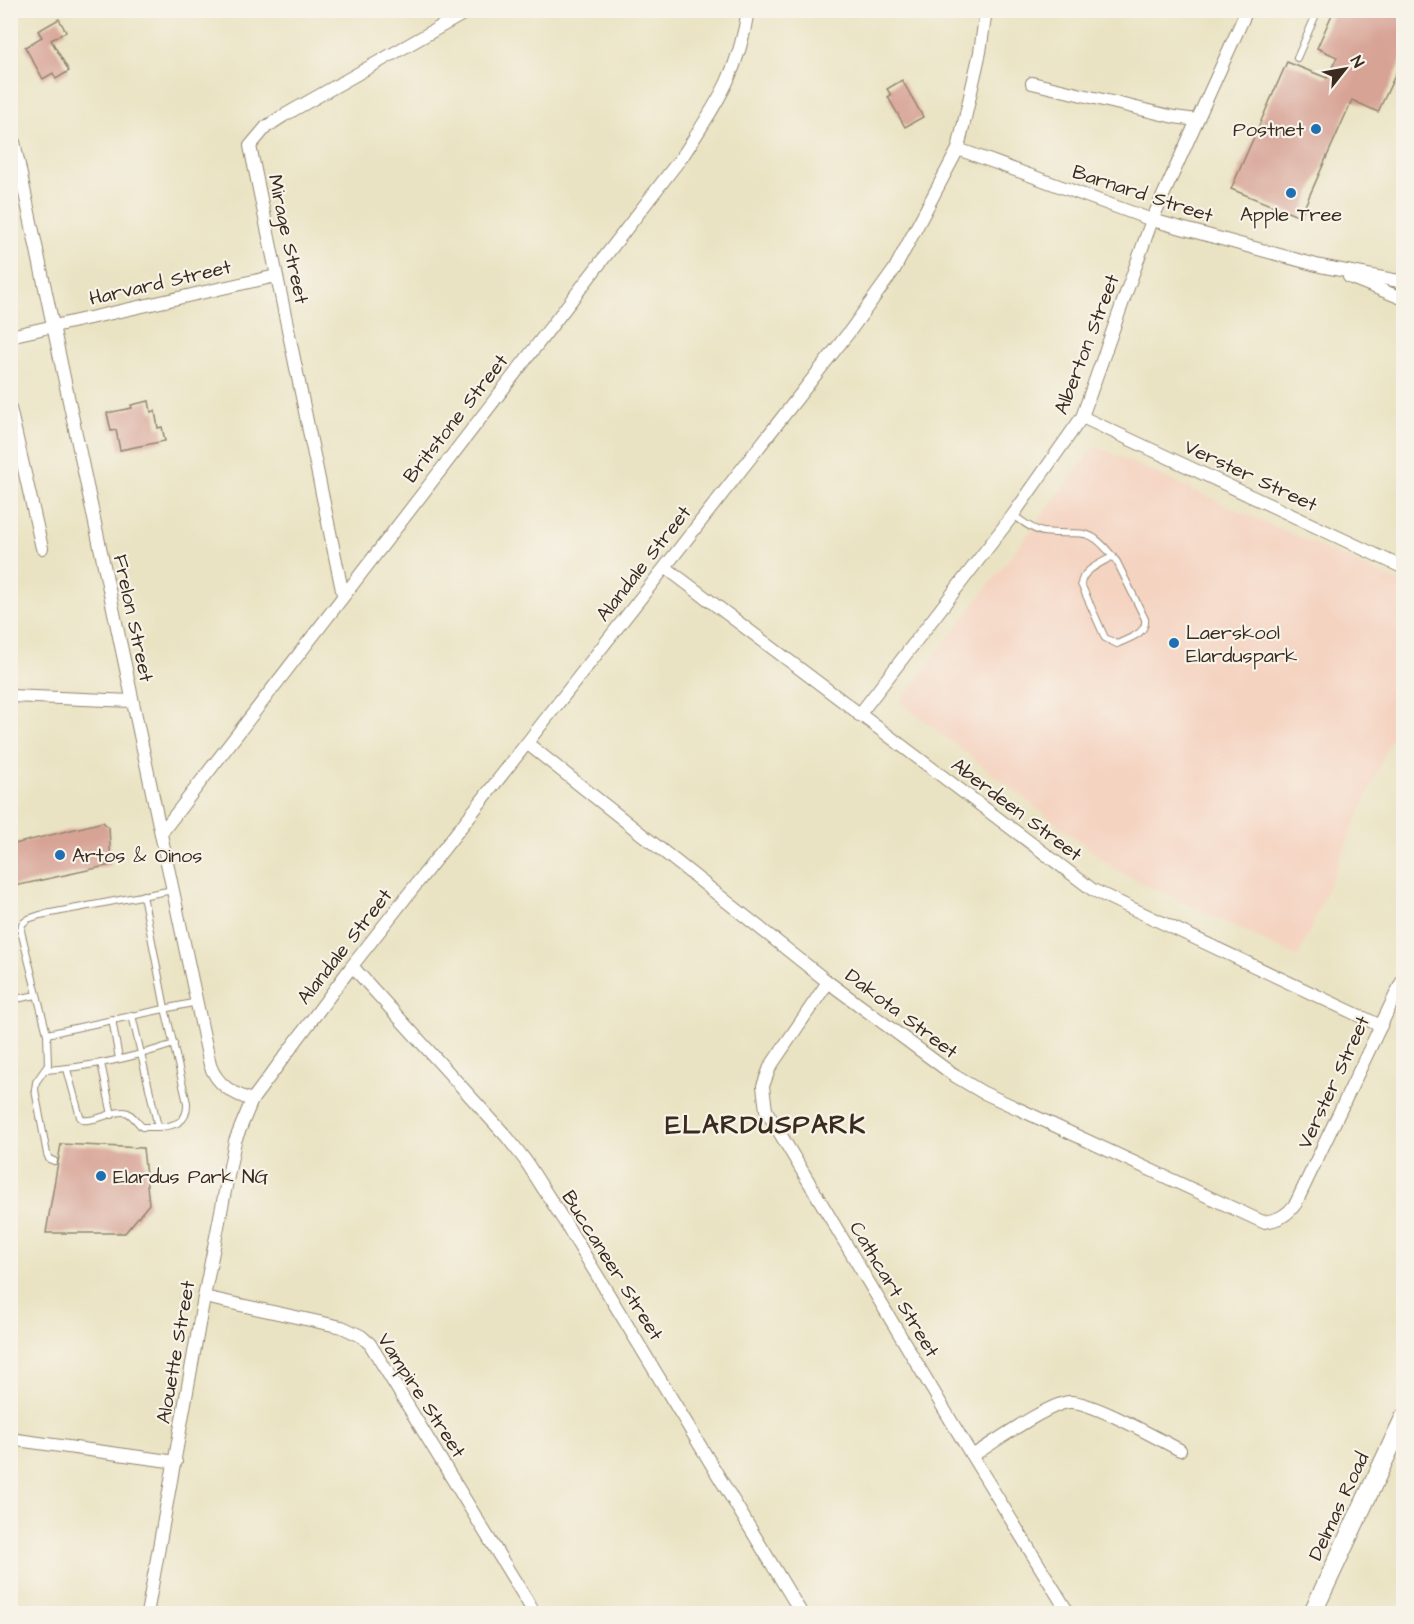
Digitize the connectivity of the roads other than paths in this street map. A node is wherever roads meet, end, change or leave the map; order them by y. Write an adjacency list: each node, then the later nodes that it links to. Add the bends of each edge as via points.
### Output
1 (470, 10): 13 (street, Mirage Street, via 266,126 256,136 250,146)
2 (748, 10): 25 (street, Britstone Street, via 732,74 684,154)
3 (986, 10): 10 (street, Alandale Street)
4 (1247, 10): 8 (street, Alberton Street)
5 (1318, 10): 6 (lane)
6 (1297, 58)
7 (1032, 83): 8 (street)
8 (1197, 120): 11 (street, Alberton Street)
9 (10, 123): 16 (street, Frelon Street)
10 (958, 149): 11 (street, Barnard Street); 23 (street, Alandale Street, via 894,270)
11 (1152, 220): 12 (street, Barnard Street); 19 (street, Alberton Street)
12 (1320, 266): 14 (street, Barnard Street); 15 (street, Barnard Street)
13 (276, 276): 16 (street, Harvard Street); 25 (street, Mirage Street)
14 (1404, 282)
15 (1404, 299)
16 (53, 327): 17 (street, Harvard Street); 27 (street, Frelon Street)
17 (10, 336)
18 (10, 408): 21 (street)
19 (1082, 417): 20 (street, Alberton Street); 24 (street, Verster Street)
20 (1013, 515): 22 (lane, via 1041,532 1083,532); 28 (street, Alberton Street)
21 (42, 548)
22 (1113, 556): 22 (lane, via 1146,625 1143,631 1117,644 1105,638 1081,584 1086,572)
23 (665, 567): 28 (street, Aberdeen Street); 29 (street, Alandale Street)
24 (1404, 568)
25 (343, 595): 30 (street, Britstone Street)
26 (10, 696): 27 (street)
27 (132, 701): 30 (street, Frelon Street)
28 (859, 715): 42 (street, Aberdeen Street, via 1093,890)
29 (528, 744): 33 (street, Alandale Street); 35 (street, Dakota Street)
30 (162, 832): 31 (street, Frelon Street)
31 (174, 890): 32 (lane); 38 (street, Frelon Street)
32 (143, 895): 36 (lane, via 40,915 22,924); 39 (lane)
33 (352, 966): 50 (street, Alandale Street); 63 (street, Buccaneer Street, via 525,1160)
34 (1404, 977): 42 (street, Verster Street)
35 (828, 982): 54 (street, Dakota Street, via 982,1092 1253,1219 1263,1222 1281,1218); 59 (street, Cathcart Street, via 770,1067 763,1086 766,1110)
36 (37, 995): 37 (lane); 43 (lane)
37 (10, 1000)
38 (197, 1002): 39 (lane); 50 (street, Frelon Street, via 213,1074 235,1094)
39 (165, 1008): 40 (lane); 44 (lane)
40 (132, 1015): 41 (lane); 45 (lane)
41 (112, 1019): 43 (lane); 46 (lane)
42 (1381, 1026): 54 (street, Verster Street)
43 (47, 1034): 49 (lane)
44 (174, 1044): 45 (lane); 52 (lane, via 188,1110 175,1125)
45 (141, 1055): 46 (lane); 52 (lane)
46 (119, 1059): 47 (lane)
47 (101, 1063): 48 (lane); 51 (lane)
48 (67, 1069): 49 (lane); 51 (lane, via 80,1117 87,1121)
49 (46, 1070): 53 (lane, via 35,1090 47,1154)
50 (252, 1100): 55 (street, Alouette Street, via 235,1141)
51 (112, 1114): 52 (lane, via 130,1114 142,1127)
52 (158, 1127)
53 (54, 1161)
54 (1296, 1203)
55 (204, 1297): 60 (street, Alouette Street); 62 (street, Vampire Street, via 342,1327 370,1344)
56 (1404, 1418): 65 (main road, Delmas Road)
57 (10, 1439): 60 (street)
58 (1180, 1450): 59 (street, via 1089,1405 1068,1402)
59 (972, 1456): 64 (street, Cathcart Street)
60 (176, 1462): 61 (street, Alouette Street)
61 (147, 1614)
62 (535, 1614)
63 (802, 1614)
64 (1069, 1614)
65 (1312, 1614)

